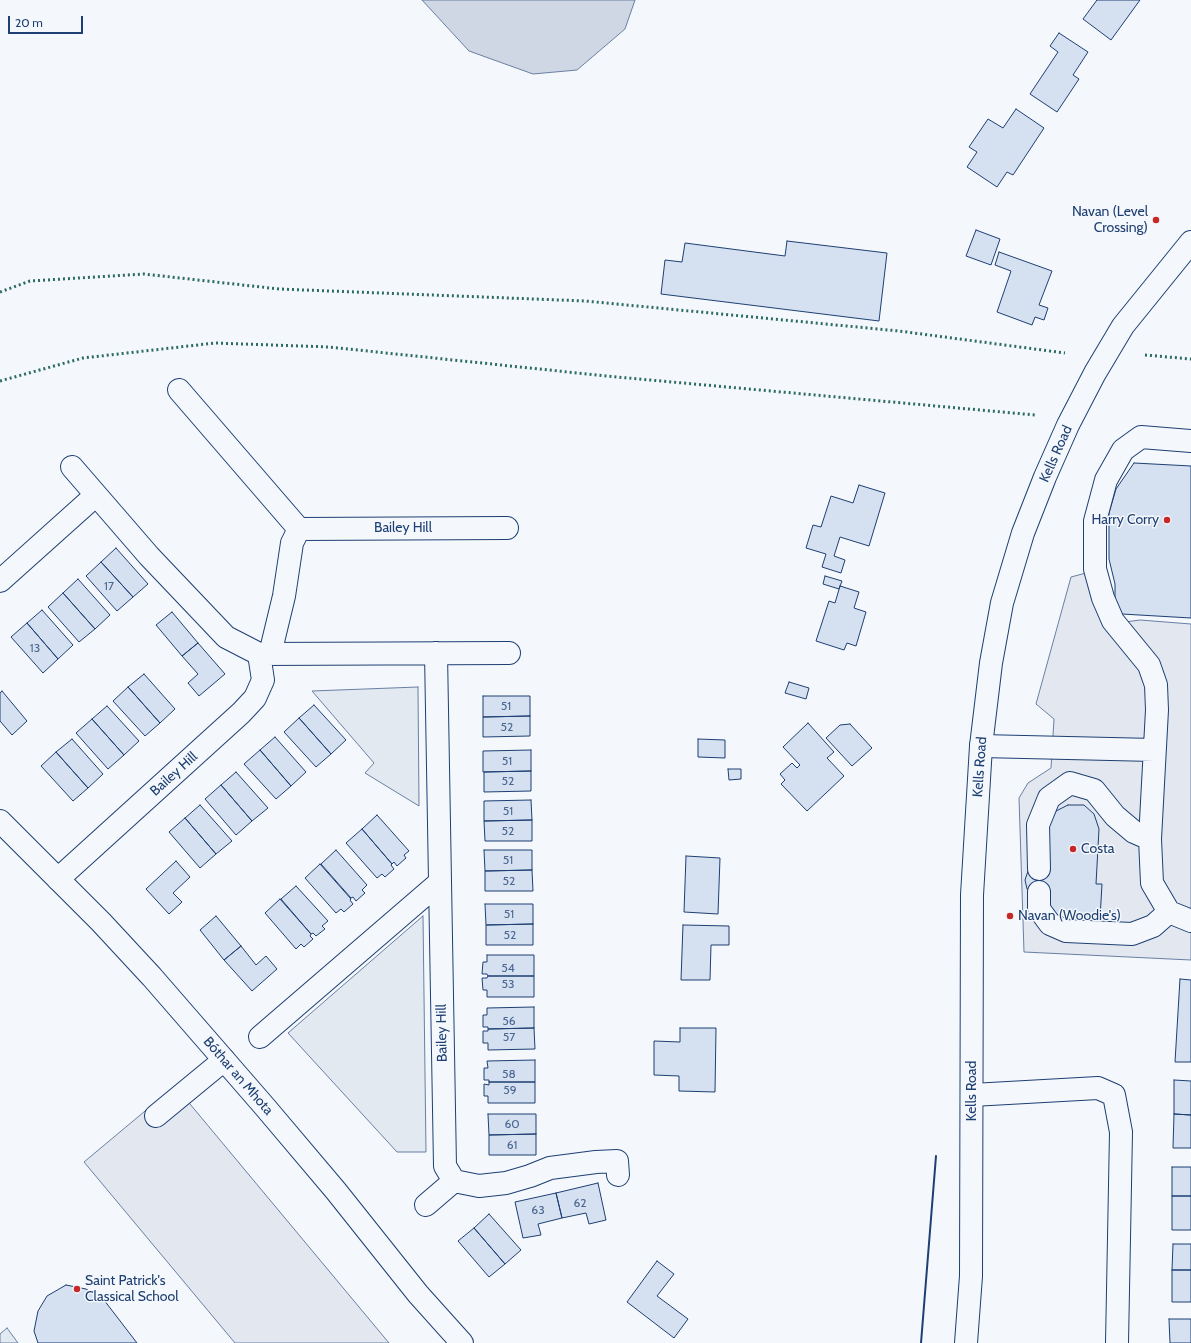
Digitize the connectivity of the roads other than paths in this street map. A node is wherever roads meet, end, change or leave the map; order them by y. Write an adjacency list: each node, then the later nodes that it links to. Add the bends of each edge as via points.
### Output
1 (1191, 242): 12 (street, Kells Road, via 1123,326 1068,425 1045,477 1023,532 1002,603 991,663)
2 (179, 390): 7 (street)
3 (1191, 441): 13 (street, via 1141,437 1123,450 1106,480 1095,521 1095,569 1103,598 1113,621 1149,665 1156,685)
4 (72, 467): 5 (street)
5 (96, 495): 8 (street); 11 (street, via 226,637)
6 (507, 528): 7 (street, Bailey Hill)
7 (299, 529): 11 (street, Bailey Hill, via 292,543 284,596)
8 (0, 581)
9 (436, 653): 10 (street); 11 (street); 18 (street, Bailey Hill)
10 (509, 653)
11 (264, 654): 17 (street, Bailey Hill, via 263,680 255,698)
12 (981, 746): 13 (street); 24 (street, Kells Road, via 972,895)
13 (1154, 750): 15 (street)
14 (0, 821): 17 (street, Bóthar an Mhota)
15 (1150, 839): 16 (street, via 1134,832 1115,816 1094,790 1070,783 1049,798 1038,825); 20 (street, via 1152,883)
16 (1039, 868)
17 (58, 878): 23 (street, Bóthar an Mhota, via 152,977)
18 (440, 882): 22 (street); 27 (street, Bailey Hill, via 444,1166)
19 (1039, 892): 20 (street, via 1039,909 1050,924 1066,931 1132,934 1153,926)
20 (1169, 912): 21 (street)
21 (1191, 921)
22 (260, 1037)
23 (224, 1060): 25 (street); 29 (street, Bóthar an Mhota, via 336,1191 418,1294)
24 (972, 1094): 30 (street, Kells Road, via 971,1276); 31 (street, via 1098,1088 1114,1095 1121,1132)
25 (156, 1116)
26 (618, 1175): 27 (street, via 617,1161 550,1168 506,1183 479,1186)
27 (454, 1181): 28 (street)
28 (426, 1205)
29 (462, 1343)
30 (966, 1343)
31 (1117, 1343)

